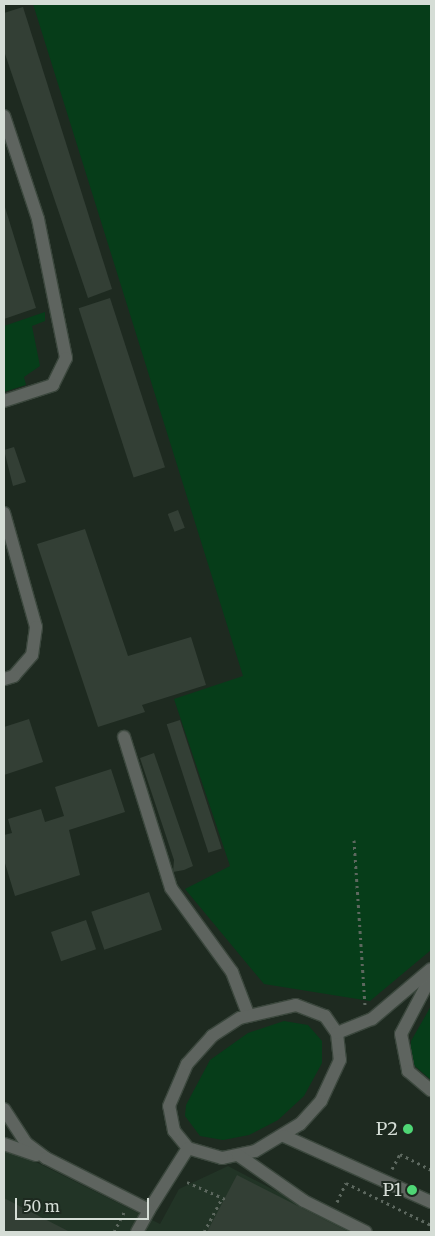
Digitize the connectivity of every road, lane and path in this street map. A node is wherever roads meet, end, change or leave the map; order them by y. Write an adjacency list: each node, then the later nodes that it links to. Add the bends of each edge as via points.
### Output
1 (4, 116): 2 (street, via 38,219 66,358 53,385)
2 (4, 402)
3 (4, 513): 4 (street, via 36,627 32,655 14,676)
4 (4, 679)
5 (124, 737): 9 (street, via 171,888 232,972)
6 (354, 840): 10 (path, via 360,979)
7 (431, 969): 10 (street)
8 (431, 977): 12 (street, via 401,1034 408,1071)
9 (248, 1014): 11 (street, via 296,1004 325,1016); 16 (street, via 212,1036 178,1080 169,1117)
10 (372, 1018): 11 (street)
11 (337, 1033): 14 (street, via 340,1060 330,1085 309,1115)
12 (431, 1090)
13 (4, 1109): 18 (street, via 26,1143)
14 (284, 1136): 17 (street); 20 (street)
15 (4, 1144): 18 (street)
16 (188, 1148): 17 (street, via 209,1158); 22 (street)
17 (238, 1155): 28 (street, via 304,1201)
18 (46, 1158): 22 (street)
19 (187, 1182): 27 (path, via 223,1198)
20 (431, 1202)
21 (335, 1206): 24 (path, via 346,1183)
22 (149, 1210): 26 (street)
23 (124, 1211): 25 (path)
24 (431, 1226)
25 (114, 1232)
26 (137, 1232)
27 (204, 1232)
28 (366, 1232)

